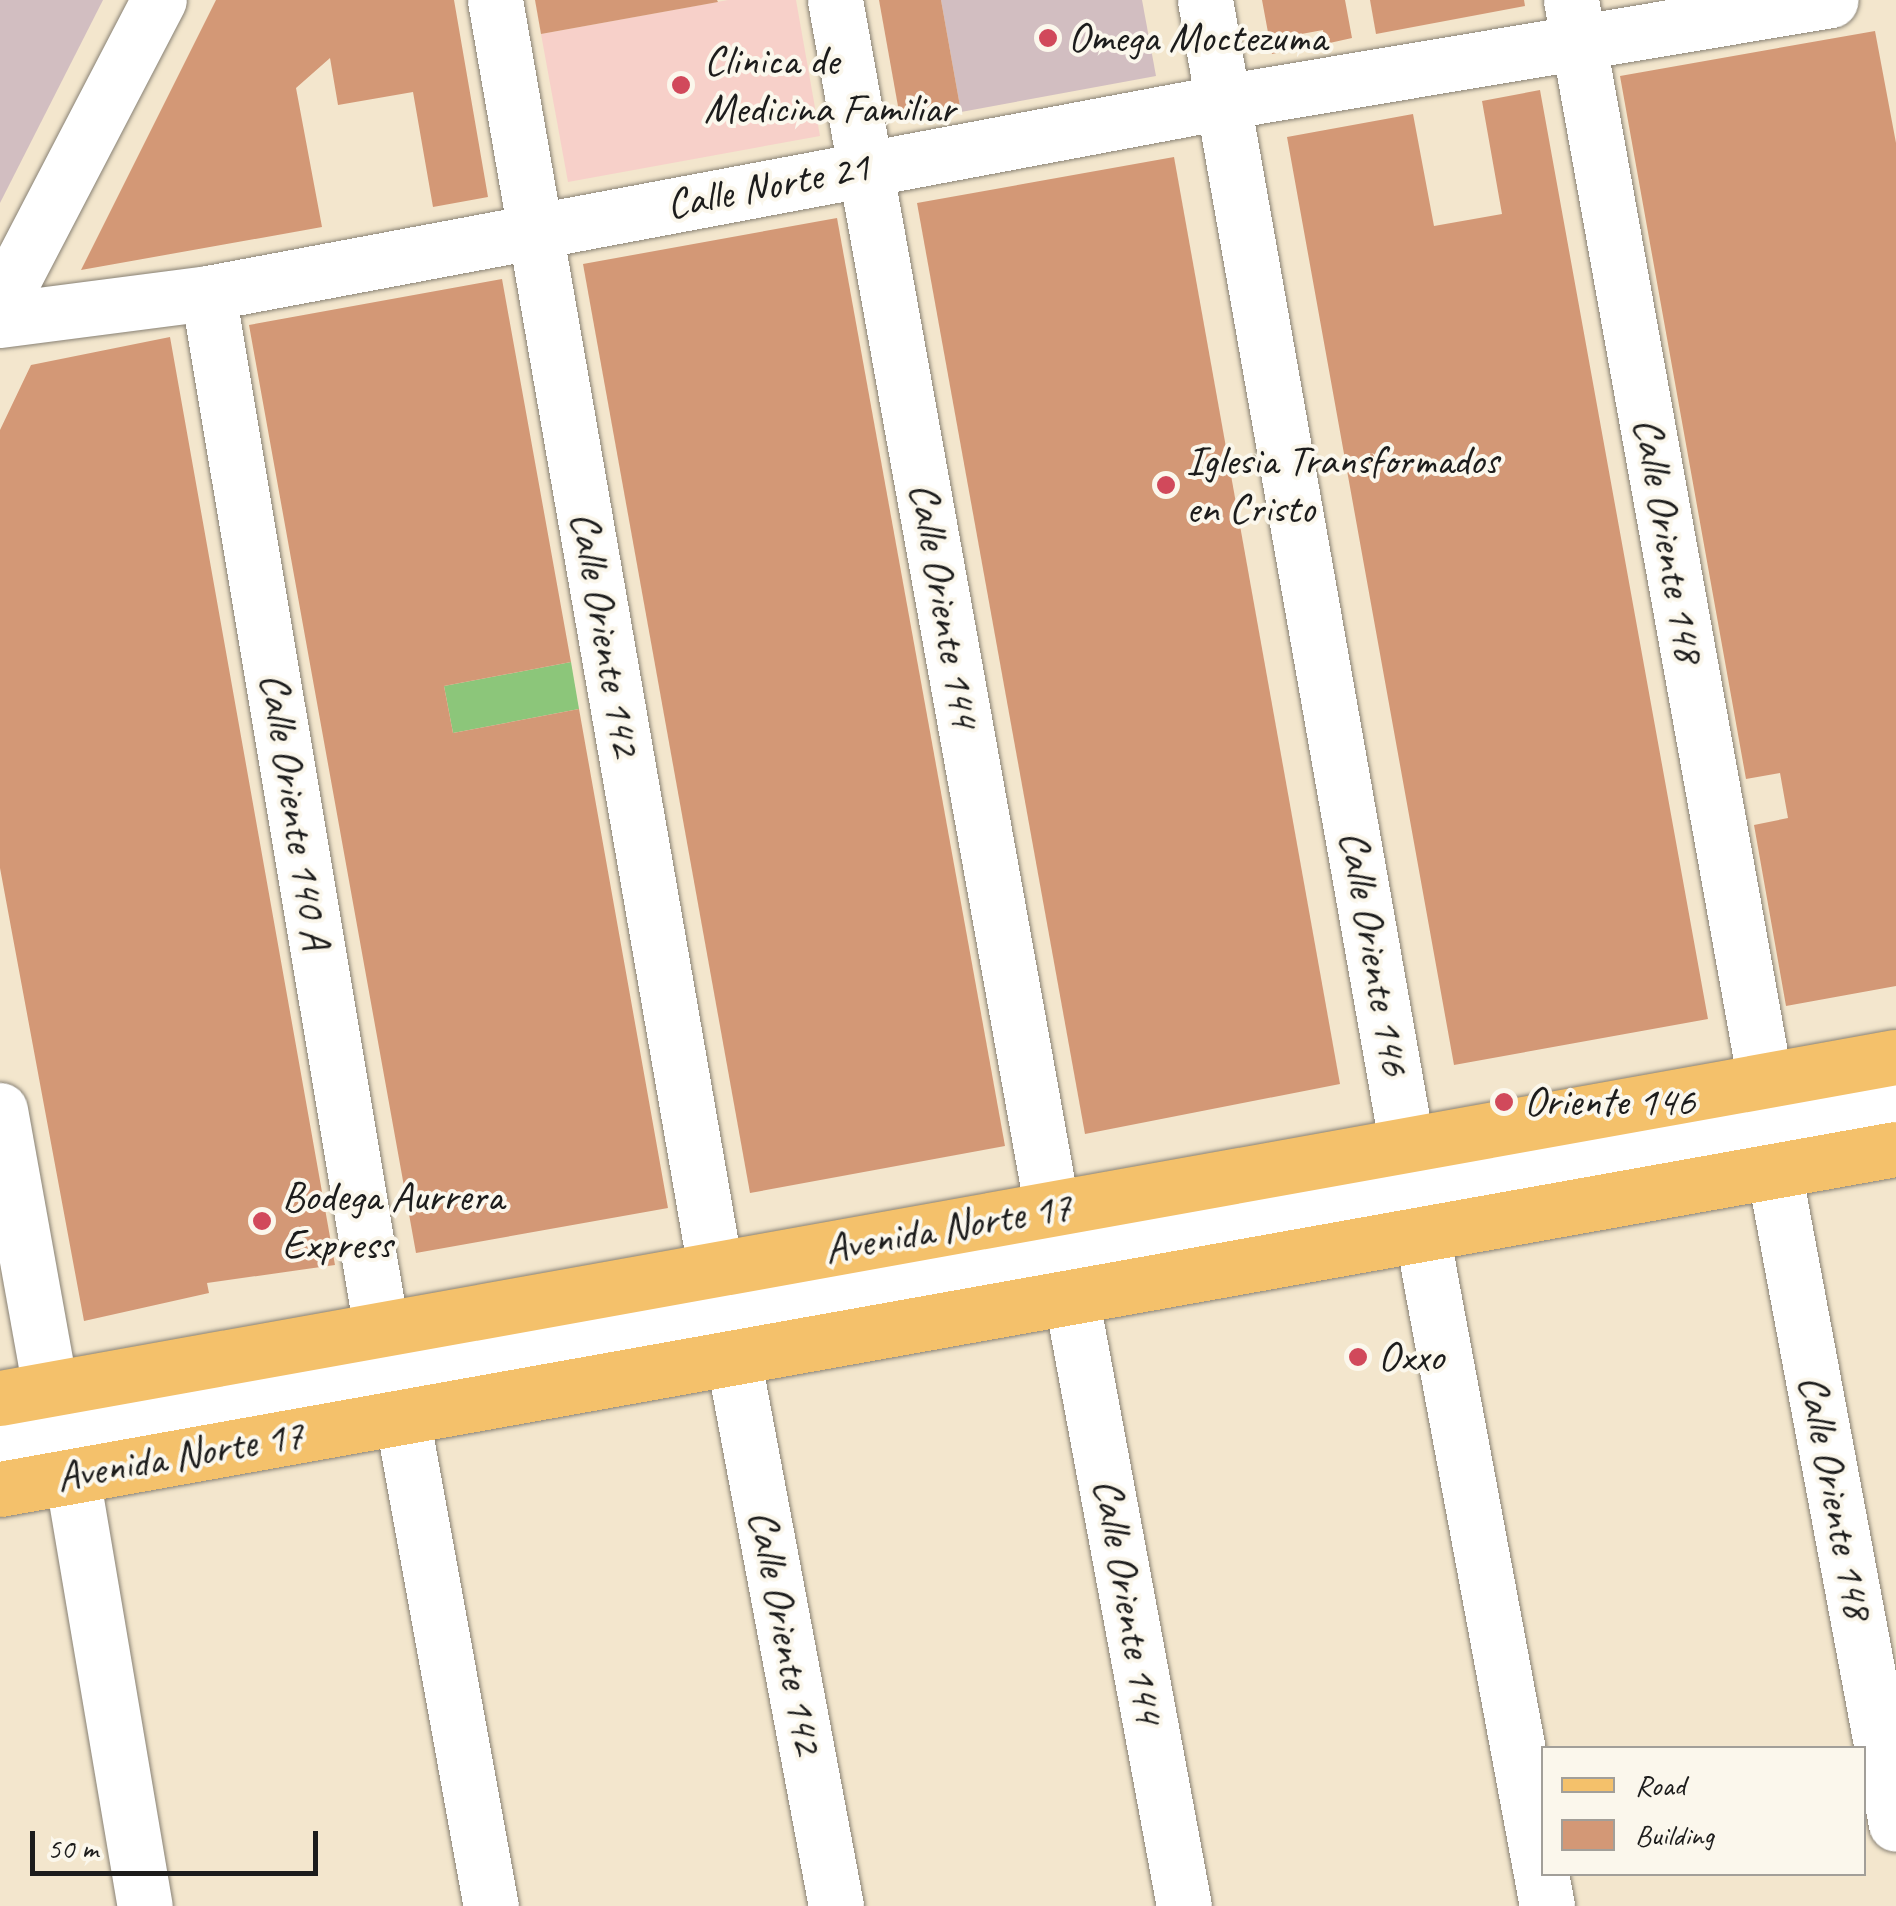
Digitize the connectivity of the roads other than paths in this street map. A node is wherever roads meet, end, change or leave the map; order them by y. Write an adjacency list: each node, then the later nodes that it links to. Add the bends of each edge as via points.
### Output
1 (158, 0): 11 (street)
2 (495, 0): 9 (street, Calle Oriente 142)
3 (836, 0): 8 (street, Calle Oriente 144)
4 (1204, 0): 7 (street, Calle Oriente 146)
5 (1831, 0): 6 (street, Calle Norte 21)
6 (1574, 22): 7 (street, Calle Norte 21); 15 (street, Calle Oriente 148)
7 (1222, 102): 8 (street, Calle Norte 21); 20 (street, Calle Oriente 146)
8 (867, 167): 9 (street, Calle Norte 21); 21 (street, Calle Oriente 144)
9 (534, 232): 10 (street, Calle Norte 21); 22 (street, Calle Oriente 142)
10 (208, 293): 12 (street, Calle Norte 21); 24 (street, Calle Oriente 140 A)
11 (0, 305)
12 (0, 320)
13 (1896, 1057): 15 (main road, Avenida Norte 17)
14 (1896, 1074): 20 (street)
15 (1765, 1081): 20 (main road, Avenida Norte 17)
16 (0, 1110): 26 (street)
17 (1896, 1110): 20 (street)
18 (1896, 1149): 19 (main road, Avenida Norte 17)
19 (1774, 1171): 20 (main road, Avenida Norte 17); 32 (street, Calle Oriente 148)
20 (1415, 1184): 21 (main road, Avenida Norte 17); 23 (main road, Avenida Norte 17); 27 (street); 29 (street); 33 (street, Calle Oriente 146)
21 (1052, 1210): 22 (main road, Avenida Norte 17)
22 (715, 1268): 24 (main road, Avenida Norte 17)
23 (1071, 1296): 25 (main road, Avenida Norte 17); 38 (street, Calle Oriente 144)
24 (381, 1329): 26 (main road, Avenida Norte 17)
25 (734, 1357): 28 (main road, Avenida Norte 17); 37 (street, Calle Oriente 142)
26 (25, 1393)
27 (0, 1417)
28 (402, 1417): 30 (main road, Avenida Norte 17); 36 (street)
29 (0, 1451)
30 (72, 1476): 31 (main road, Avenida Norte 17); 35 (street)
31 (0, 1488)
32 (1896, 1824)
33 (1541, 1873)
34 (1542, 1876): 39 (street, Calle Oriente 146)
35 (145, 1906)
36 (492, 1906)
37 (836, 1906)
38 (1184, 1906)
39 (1547, 1906)

